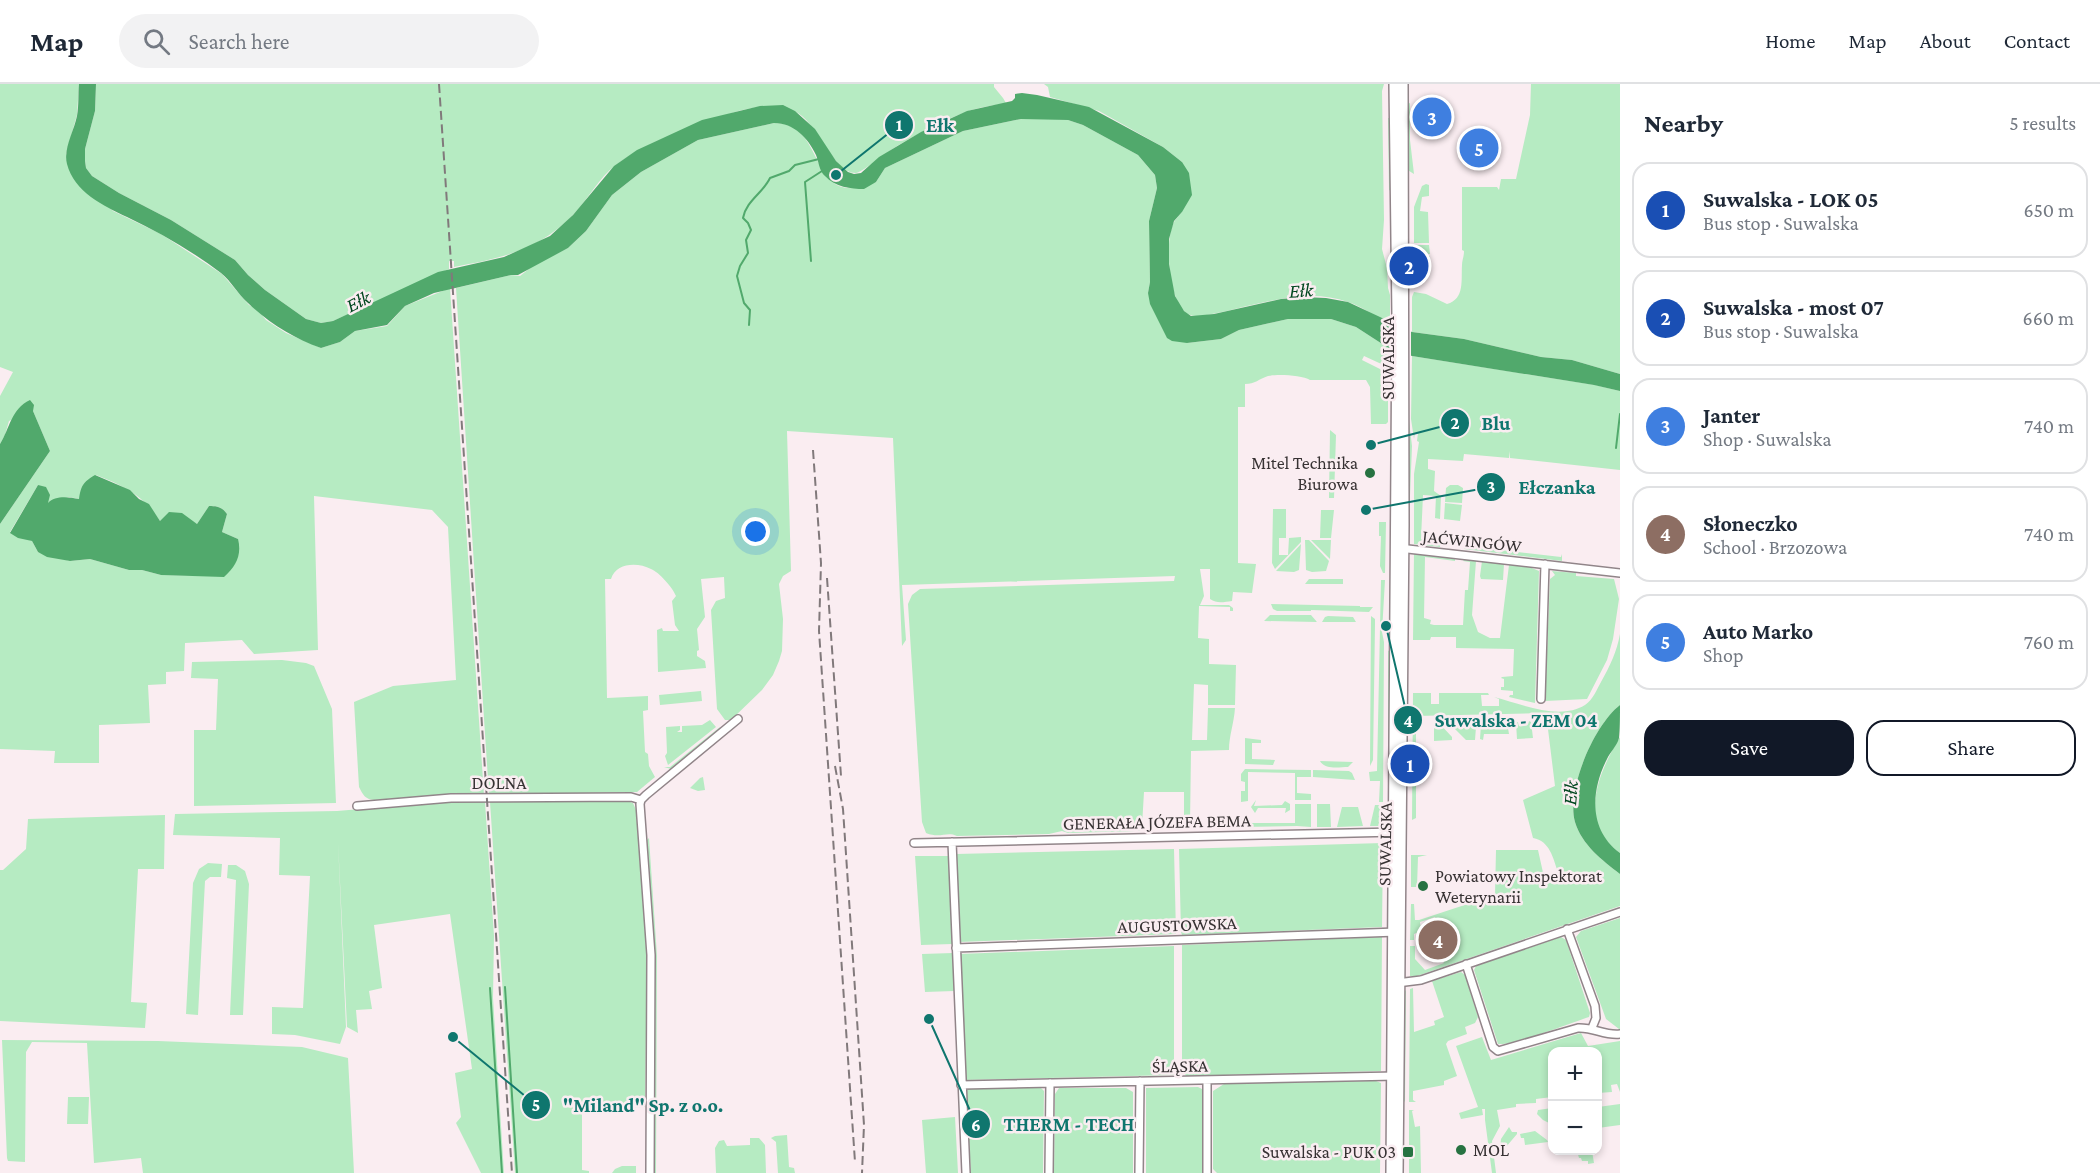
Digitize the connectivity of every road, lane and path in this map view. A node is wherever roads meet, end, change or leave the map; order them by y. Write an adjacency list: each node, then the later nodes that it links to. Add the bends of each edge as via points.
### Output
1 (1394, 84): 3 (street, SUWALSKA)
2 (1403, 84): 3 (street, SUWALSKA)
3 (1401, 318): 4 (street, SUWALSKA)
4 (1400, 548): 5 (street, JAĆWINGÓW); 11 (street, SUWALSKA)
5 (1545, 564): 6 (street, JAĆWINGÓW); 7 (street, JAĆWINGÓW)
6 (1620, 573)
7 (1541, 699)
8 (738, 719): 9 (street)
9 (641, 800): 10 (street, DOLNA, via 451,798); 27 (street, via 651,955)
10 (357, 806)
11 (1397, 832): 12 (street, GENERAŁA JÓZEFA BEMA); 16 (street, SUWALSKA)
12 (952, 842): 13 (street, GENERAŁA JÓZEFA BEMA); 17 (street)
13 (914, 843)
14 (1620, 912): 15 (street)
15 (1567, 929): 18 (street); 20 (street, via 1595,1006)
16 (1396, 932): 17 (street, AUGUSTOWSKA); 19 (street, SUWALSKA)
17 (956, 948): 26 (street)
18 (1466, 964): 19 (street, via 1421,980); 20 (street, via 1495,1050 1572,1029)
19 (1396, 983): 22 (street, SUWALSKA)
20 (1592, 1028): 21 (street)
21 (1620, 1034)
22 (1395, 1076): 24 (street, ŚLĄSKA); 32 (street, SUWALSKA); 33 (street, SUWALSKA)
23 (1140, 1081): 24 (street, ŚLĄSKA); 25 (street, ŚLĄSKA); 30 (street)
24 (1207, 1081): 31 (street)
25 (1050, 1083): 26 (street, ŚLĄSKA); 29 (street)
26 (961, 1085): 28 (street)
27 (650, 1173)
28 (966, 1173)
29 (1049, 1173)
30 (1139, 1173)
31 (1207, 1173)
32 (1391, 1173)
33 (1398, 1173)

